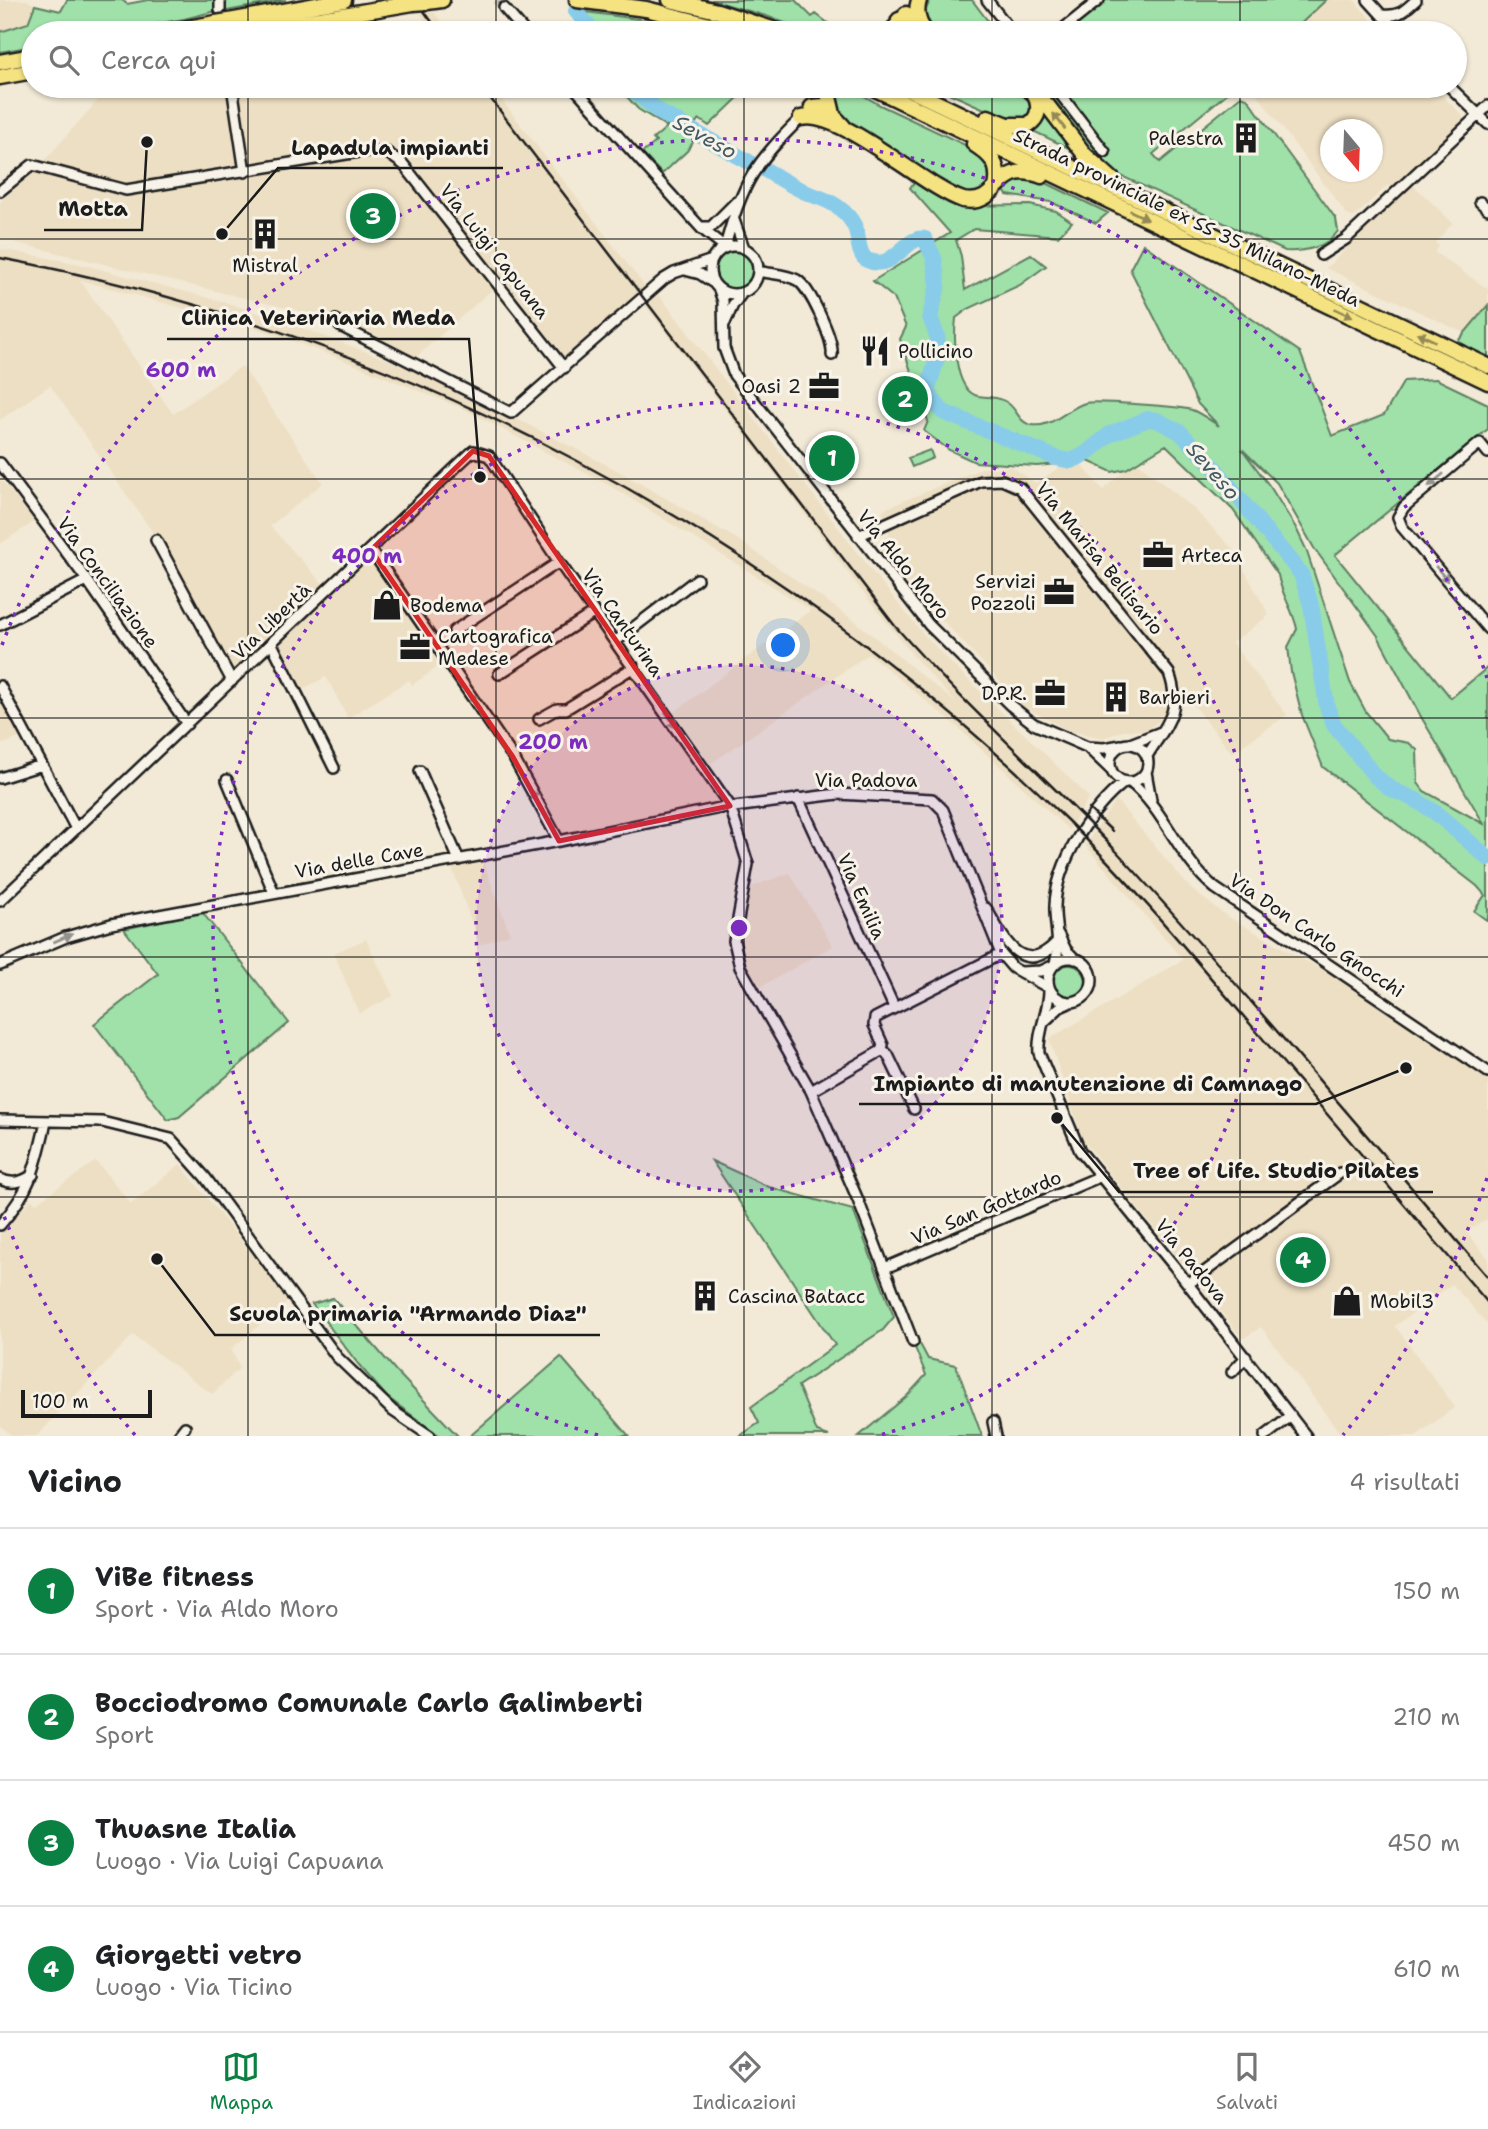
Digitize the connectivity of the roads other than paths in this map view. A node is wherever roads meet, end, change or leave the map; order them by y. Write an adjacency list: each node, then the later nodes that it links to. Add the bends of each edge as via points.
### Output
1 (344, 0): 12 (highway)
2 (442, 0): 10 (highway)
3 (578, 0): 18 (highway)
4 (670, 0): 19 (highway)
5 (919, 0): 14 (street); 23 (highway)
6 (987, 0): 24 (street)
7 (1099, 0): 25 (street)
8 (1368, 0): 13 (street)
9 (1416, 0): 13 (street, via 1402,14)
10 (419, 2): 16 (highway)
11 (503, 8): 17 (street)
12 (221, 13): 15 (highway)
13 (1382, 15): 26 (street)
14 (903, 17): 20 (street); 21 (highway); 22 (highway)
15 (197, 21)
16 (308, 21)
17 (515, 21)
18 (694, 21)
19 (747, 21)
20 (899, 21)
21 (903, 21)
22 (916, 21)
23 (920, 21)
24 (1004, 21)
25 (1073, 21)
26 (1387, 21)
27 (21, 58): 28 (highway)
28 (0, 62)
29 (21, 73): 30 (highway)
30 (0, 77)
31 (234, 98): 49 (street)
32 (584, 98): 58 (street)
33 (822, 98): 41 (street)
34 (829, 98): 45 (highway)
35 (905, 98): 42 (highway, Strada provinciale ex SS 35 Milano-Meda)
36 (917, 98): 42 (highway, Strada provinciale ex SS 35 Milano-Meda)
37 (1036, 98): 42 (highway, via 1038,114 1023,126 967,108)
38 (1037, 98): 54 (highway, one-way to 38, via 1098,168)
39 (1063, 98): 48 (street)
40 (1461, 98): 44 (street)
41 (816, 104): 45 (highway, via 824,106); 46 (street)
42 (926, 105): 50 (highway, via 992,158 998,171); 53 (highway, Strada provinciale ex SS 35 Milano-Meda); 54 (highway, Strada provinciale ex SS 35 Milano-Meda)
43 (1488, 106): 44 (street)
44 (1478, 115): 47 (street); 61 (street, via 1338,245)
45 (829, 117): 46 (highway); 50 (highway, via 957,198 980,200)
46 (801, 118): 52 (street, via 760,161)
47 (1488, 124)
48 (1105, 152)
49 (244, 172): 51 (street, Via Luigi Capuana, via 126,190 32,165); 71 (street, Via Luigi Capuana, via 365,151 395,157)
50 (996, 187): 53 (highway, via 1006,177 1024,171)
51 (0, 191)
52 (739, 199): 57 (street); 58 (street, via 711,227)
53 (1109, 201): 72 (highway, Strada provinciale ex SS 35 Milano-Meda, one-way to 72)
54 (1143, 201): 70 (highway, Strada provinciale ex SS 35 Milano-Meda, one-way to 54)
55 (1480, 202): 56 (street)
56 (1488, 209)
57 (733, 216): 59 (street); 60 (street)
58 (701, 228): 59 (street); 62 (street)
59 (725, 247): 60 (street); 62 (street)
60 (744, 248): 64 (street, via 755,258)
61 (1321, 255)
62 (713, 259): 63 (street); 65 (street, via 710,271)
63 (685, 270): 65 (street); 71 (street, via 664,279)
64 (758, 271): 66 (street, via 754,285); 69 (street, via 797,281 808,290 831,342)
65 (716, 286): 66 (street, via 734,295); 68 (street, Via Aldo Moro, via 723,301)
66 (742, 293): 68 (street)
67 (336, 320): 71 (street, via 511,413)
68 (724, 324): 76 (street, Via Aldo Moro, via 724,348 734,375)
69 (832, 355)
70 (1488, 366)
71 (564, 368)
72 (1488, 382)
73 (1488, 453): 84 (street, one-way to 84, via 1480,443 1398,517)
74 (489, 456): 78 (street, Via Libertà, via 473,451); 79 (street, Via Canturina, one-way to 79)
75 (0, 463): 81 (street, Via Conciliazione)
76 (858, 536): 94 (street, Via Marisa Bellisario, via 981,481 1002,481 1020,488 1169,673 1176,698); 96 (street, Via Aldo Moro, via 929,625 1010,705 1034,724)
77 (156, 540): 90 (street, Via Libertà)
78 (370, 550): 87 (street, Via Libertà); 111 (street, one-way to 78, via 513,757)
79 (559, 562): 82 (street, Via Canturina); 85 (street)
80 (697, 579): 86 (street)
81 (87, 580): 83 (street); 93 (street, Via Conciliazione)
82 (595, 612): 86 (street, Via Canturina); 89 (street)
83 (0, 625)
84 (1488, 629)
85 (454, 631)
86 (616, 641): 88 (street, Via Canturina)
87 (272, 644): 90 (street, Via Libertà); 99 (street)
88 (634, 667): 92 (street, via 566,709); 109 (street, Via Canturina, one-way to 109)
89 (499, 674)
90 (232, 681): 93 (street, Via Libertà)
91 (0, 686): 98 (street)
92 (539, 719)
93 (187, 724): 110 (street, Via Libertà)
94 (1161, 732): 95 (street); 97 (street, Via Marisa Bellisario)
95 (1126, 744): 96 (street, Via Aldo Moro); 97 (street, via 1140,748); 101 (street, via 1113,752)
96 (1087, 747): 101 (street, Via Aldo Moro)
97 (1147, 757): 102 (street)
98 (42, 765): 103 (street); 110 (street)
99 (334, 768)
100 (420, 771): 112 (street)
101 (1111, 771): 105 (street); 107 (street)
102 (1146, 772): 105 (street); 108 (street)
103 (0, 778)
104 (228, 780): 113 (street)
105 (1128, 782): 107 (street); 108 (street)
106 (798, 798): 109 (street, Via Padova); 114 (street, Via Padova, via 841,794 934,799 942,808); 125 (street, Via Emilia)
107 (1104, 800): 116 (street, via 1060,874)
108 (1151, 802): 128 (street, Via Don Carlo Gnocchi, via 1182,850 1215,888)
109 (730, 806): 111 (street, Via delle Cave); 129 (street, Via Canturina, via 748,864 734,950)
110 (76, 829): 115 (street, Via Libertà)
111 (559, 841): 112 (street, Via delle Cave)
112 (459, 860): 113 (street, Via delle Cave)
113 (274, 892): 120 (street, Via delle Cave, one-way to 113, via 88,929)
114 (975, 892): 117 (street, via 1016,953 1039,956); 118 (street, Via Padova)
115 (0, 901)
116 (1056, 925): 117 (street); 119 (street)
117 (1056, 943): 121 (street)
118 (1000, 954): 122 (street, Via Padova); 125 (street)
119 (1075, 959): 121 (street); 124 (street, via 1091,973 1091,987 1083,999)
120 (0, 965)
121 (1054, 965): 122 (street, via 1041,971); 123 (street, via 1048,975)
122 (1020, 971): 123 (street, Via Padova)
123 (1049, 988): 124 (street, via 1057,999); 126 (street, Via Padova)
124 (1069, 1003): 126 (street)
125 (894, 1007): 127 (street, via 873,1021)
126 (1043, 1025): 135 (street, Via Padova, via 1038,1046 1044,1068 1080,1151)
127 (882, 1049): 129 (street); 130 (street)
128 (1488, 1072)
129 (811, 1091): 138 (street, Via Canturina)
130 (914, 1109)
131 (1, 1121): 132 (street)
132 (46, 1122): 134 (street); 147 (street, via 102,1122 171,1139 205,1177 337,1357 393,1411)
133 (1340, 1173): 139 (street)
134 (33, 1175): 136 (street, via 18,1183); 137 (street)
135 (1101, 1177): 138 (street, Via San Gottardo); 139 (street, Via Padova)
136 (0, 1180)
137 (0, 1225)
138 (885, 1268): 140 (street, Via Canturina)
139 (1188, 1284): 141 (street, Via Padova)
140 (913, 1342)
141 (1246, 1357): 142 (street); 143 (street, Via Padova)
142 (1232, 1372)
143 (1291, 1416): 149 (street); 150 (street, Via Padova)
144 (993, 1422): 148 (street)
145 (185, 1427): 146 (street)
146 (178, 1436)
147 (430, 1436)
148 (996, 1436)
149 (1265, 1436)
150 (1306, 1436)

